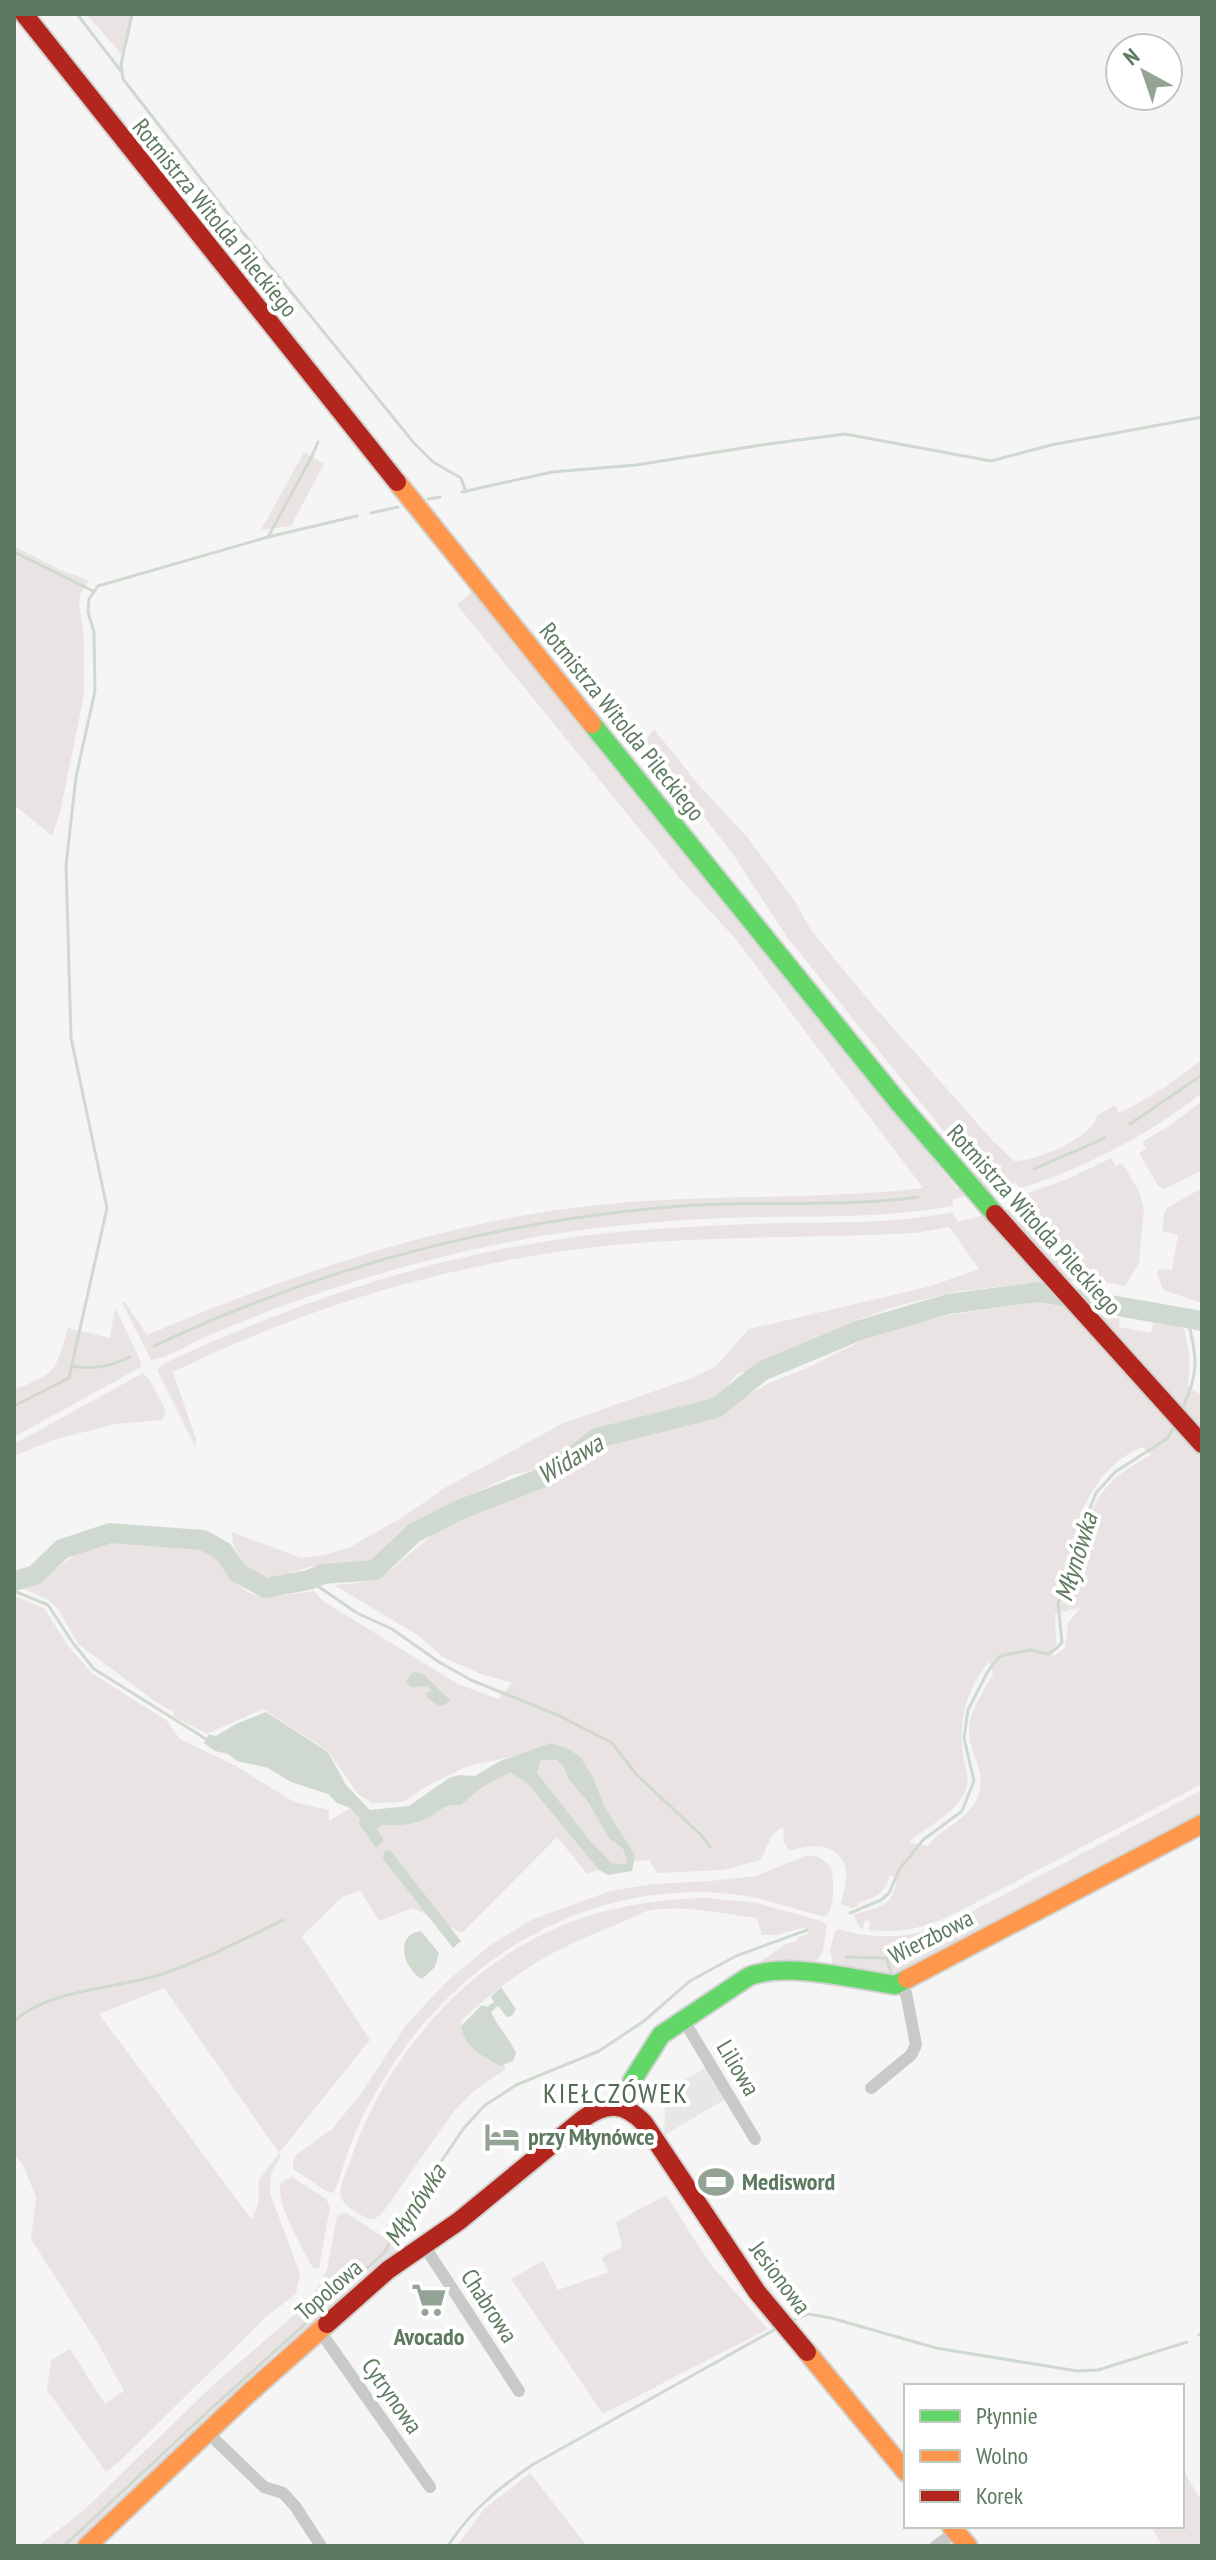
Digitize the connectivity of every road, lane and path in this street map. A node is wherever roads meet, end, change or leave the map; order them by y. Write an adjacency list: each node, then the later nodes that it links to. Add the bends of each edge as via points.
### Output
1 (24, 14): 2 (street, Rotmistrza Witolda Pileckiego, via 869,1066)
2 (1202, 1444)
3 (1202, 1824): 4 (street, Wierzbowa)
4 (895, 1985): 5 (street, Wierzbowa, via 762,1971); 6 (street, via 906,1993 916,2045)
5 (683, 2019): 7 (street, Wierzbowa, via 648,2053); 8 (street, Liliowa)
6 (871, 2088)
7 (625, 2107): 9 (street, Topolowa, via 605,2106 585,2117 471,2212); 13 (street, Jesionowa, via 644,2123 757,2292)
8 (755, 2139)
9 (423, 2244): 10 (street, Topolowa); 11 (street, Chabrowa)
10 (319, 2330): 12 (street, Topolowa); 14 (street, Cytrynowa)
11 (519, 2391)
12 (207, 2432): 16 (street, Topolowa); 17 (street, via 264,2487 283,2493)
13 (904, 2470)
14 (430, 2487)
15 (958, 2535): 18 (street)
16 (87, 2546)
17 (321, 2546)
18 (936, 2546)

